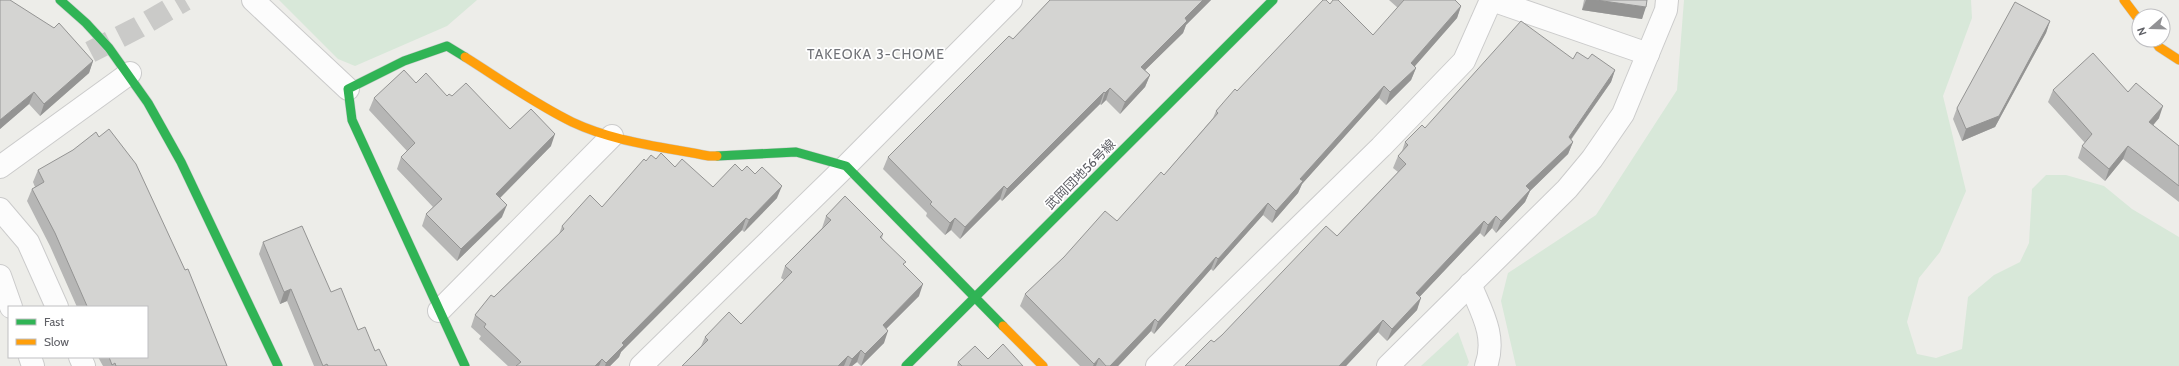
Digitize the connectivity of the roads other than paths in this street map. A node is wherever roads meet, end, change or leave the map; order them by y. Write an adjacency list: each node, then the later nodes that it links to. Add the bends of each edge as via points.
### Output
1 (60, 0): 12 (street, via 73,10)
2 (253, 0): 13 (street)
3 (1011, 0): 15 (street)
4 (1273, 0): 20 (street, 武岡団地56号線)
5 (1492, 0): 10 (street); 29 (street, via 1464,61 1382,147)
6 (1667, 0): 10 (street, via 1666,10)
7 (2124, 0): 8 (street)
8 (2131, 9)
9 (2161, 48): 11 (street)
10 (1648, 54): 19 (street, via 1623,114 1592,159 1567,190)
11 (2179, 60)
12 (130, 73): 16 (street); 24 (street, via 156,113 185,168)
13 (348, 89): 14 (street, via 404,61 447,46 573,122); 23 (street, via 352,120)
14 (612, 136): 15 (street, via 710,156 796,152); 23 (street)
15 (846, 166): 20 (street); 26 (street)
16 (0, 167)
17 (0, 209): 22 (street, via 28,242)
18 (0, 276): 21 (street)
19 (1470, 284): 30 (street); 31 (street, via 1490,334 1492,352)
20 (974, 298): 27 (street, 武岡団地56号線); 28 (street)
21 (11, 306)
22 (57, 306)
23 (439, 311): 25 (street)
24 (278, 366)
25 (465, 366)
26 (641, 366)
27 (906, 366)
28 (1043, 366)
29 (1157, 366)
30 (1388, 366)
31 (1486, 366)

